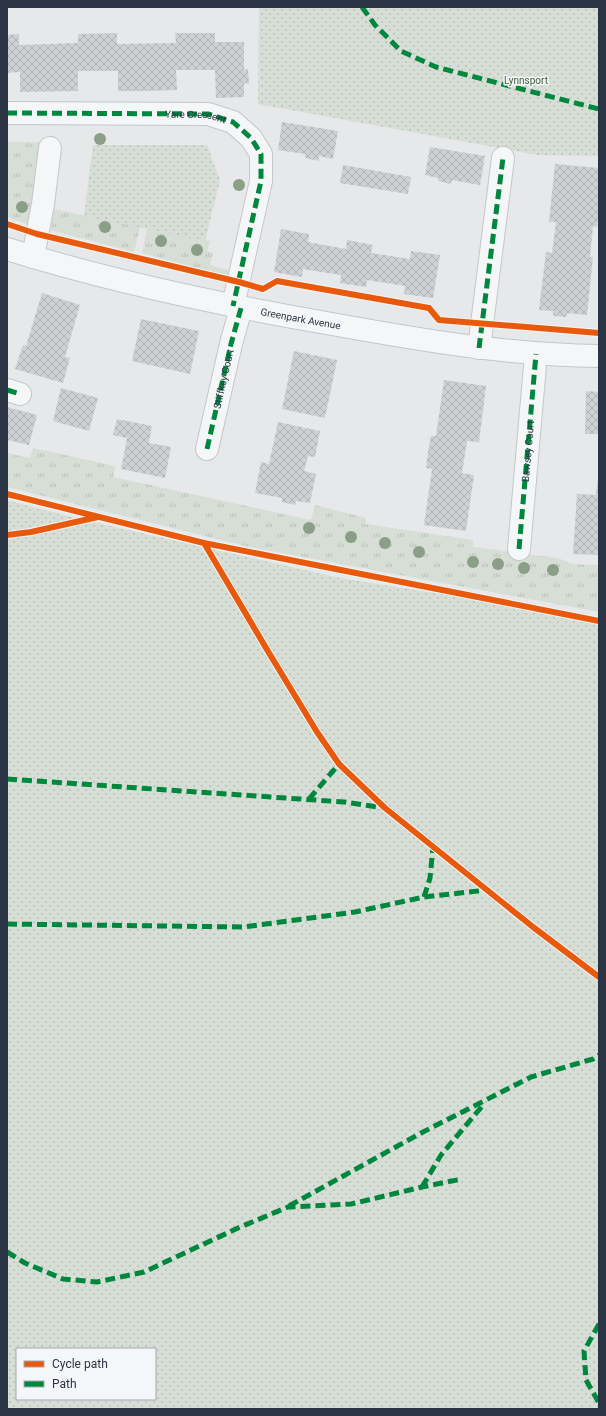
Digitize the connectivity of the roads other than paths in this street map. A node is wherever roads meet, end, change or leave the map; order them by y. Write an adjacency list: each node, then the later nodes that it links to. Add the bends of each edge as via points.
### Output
1 (7, 113): 6 (street, Yare Crescent, via 208,114 233,122 251,138 261,154 261,181)
2 (50, 148): 5 (street)
3 (503, 158): 7 (street)
4 (7, 249): 5 (street, Greenpark Avenue)
5 (33, 257): 6 (street, Greenpark Avenue, via 141,286)
6 (237, 307): 7 (street, Greenpark Avenue); 10 (street, Stiffkey Court)
7 (479, 348): 8 (street, Greenpark Avenue)
8 (536, 354): 9 (street, Greenpark Avenue); 11 (street, Bawsey Court)
9 (599, 356)
10 (207, 449)
11 (519, 549)

